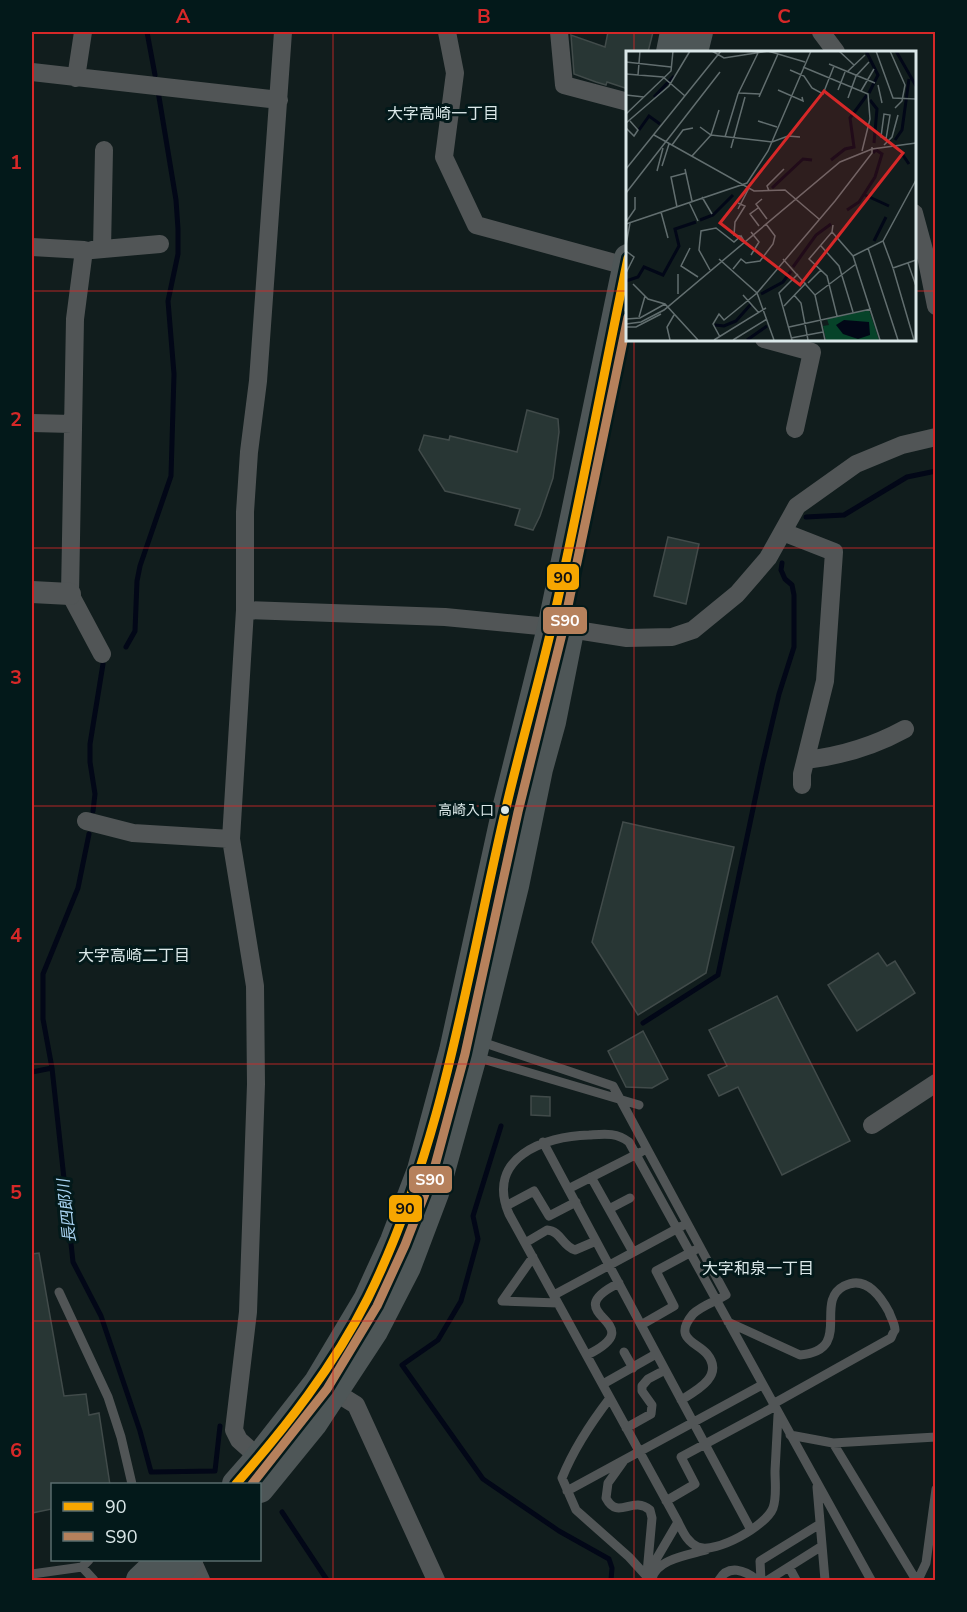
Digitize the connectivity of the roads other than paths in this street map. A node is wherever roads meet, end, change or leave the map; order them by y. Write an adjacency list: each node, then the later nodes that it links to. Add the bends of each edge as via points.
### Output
1 (83, 32): 12 (street)
2 (283, 32): 13 (street)
3 (447, 32): 21 (street, via 455,73 444,157 477,225)
4 (559, 32): 14 (street, via 564,85)
5 (674, 32): 8 (main road)
6 (699, 32): 9 (main road)
7 (821, 32): 10 (street)
8 (670, 51)
9 (694, 51)
10 (835, 51)
11 (32, 72): 12 (street)
12 (76, 78): 13 (street)
13 (279, 100): 33 (street, via 245,512)
14 (626, 101)
15 (104, 150): 19 (street)
16 (916, 217): 20 (street)
17 (160, 244): 19 (street)
18 (32, 247): 19 (street)
19 (93, 250): 27 (street, via 75,319)
20 (926, 261): 23 (street)
21 (626, 262)
22 (626, 268): 34 (main road)
23 (936, 306)
24 (630, 340): 34 (main road)
25 (770, 340): 28 (street, via 812,352)
26 (32, 423): 27 (street)
27 (72, 424): 32 (street)
28 (795, 429)
29 (936, 437): 30 (street, via 902,445 856,464 797,506)
30 (783, 532): 34 (street, via 768,558 737,594 693,630 672,637 627,638); 37 (street, via 834,552 825,681)
31 (32, 592): 32 (street)
32 (70, 594): 35 (street)
33 (245, 610): 34 (street, via 445,617); 40 (street)
34 (561, 629): 41 (main road, via 552,722 515,886)
35 (102, 654)
36 (904, 729): 37 (street, via 885,740 831,757)
37 (806, 760): 38 (street)
38 (802, 784)
39 (86, 821): 40 (street, via 133,832)
40 (231, 839): 89 (street, via 255,986 256,1084 248,1312 234,1430)
41 (465, 1046): 43 (lane); 43 (lane, via 613,1086); 77 (main road, via 435,1193 407,1267 374,1331)
42 (936, 1083): 45 (street)
43 (620, 1099): 44 (lane); 47 (lane)
44 (639, 1105)
45 (872, 1125)
46 (543, 1142): 48 (lane, via 574,1135 620,1135); 50 (lane); 53 (lane, via 530,1148 509,1169)
47 (647, 1149): 48 (lane); 55 (lane)
48 (636, 1154): 49 (lane); 56 (lane)
49 (591, 1177): 50 (lane); 54 (lane)
50 (568, 1189): 52 (lane)
51 (630, 1198): 54 (lane)
52 (576, 1202): 53 (lane, via 549,1216 534,1191); 57 (lane)
53 (506, 1206): 58 (lane)
54 (609, 1209): 60 (lane)
55 (687, 1223): 56 (lane); 59 (lane)
56 (677, 1228): 60 (lane); 61 (lane)
57 (596, 1241): 58 (lane, via 575,1250 557,1233 547,1230); 63 (lane)
58 (525, 1243): 62 (lane)
59 (700, 1248): 61 (lane); 67 (lane, via 726,1295)
60 (633, 1252): 63 (lane)
61 (690, 1253): 67 (lane); 69 (lane, via 656,1271 674,1306)
62 (533, 1257): 66 (lane); 66 (lane, via 502,1301)
63 (609, 1265): 64 (lane); 66 (lane)
64 (619, 1283): 69 (lane); 72 (lane, via 595,1302 598,1314 612,1332 602,1347)
65 (58, 1292): 91 (lane, via 108,1397)
66 (556, 1299): 72 (lane)
67 (716, 1301): 68 (lane); 79 (lane, via 695,1312 686,1334 707,1354 711,1376 705,1385)
68 (728, 1322): 76 (lane); 80 (lane, via 808,1354 828,1340 832,1328 830,1305 841,1287 853,1282 873,1288 887,1308 894,1322 891,1338)
69 (641, 1325): 71 (lane)
70 (624, 1352): 73 (lane)
71 (656, 1354): 73 (lane); 74 (lane)
72 (587, 1355): 75 (lane)
73 (633, 1368): 75 (lane)
74 (665, 1370): 79 (lane); 82 (lane, via 642,1386 652,1405 651,1414)
75 (603, 1384): 78 (lane)
76 (762, 1385): 80 (lane); 81 (lane)
77 (327, 1387): 89 (main road, via 314,1424); 113 (street, via 356,1405)
78 (610, 1398): 82 (lane); 94 (lane, via 573,1452 562,1478)
79 (681, 1400): 81 (lane)
80 (775, 1408): 83 (lane); 86 (lane); 98 (lane, via 774,1506 769,1517)
81 (693, 1422): 86 (lane); 87 (lane)
82 (627, 1428): 87 (lane)
83 (790, 1435): 85 (lane); 90 (lane)
84 (936, 1437): 85 (lane)
85 (833, 1443): 118 (lane)
86 (704, 1444): 95 (lane, via 681,1456 695,1484); 98 (lane)
87 (640, 1451): 88 (lane); 95 (lane)
88 (625, 1459): 94 (lane); 108 (lane, via 605,1493 612,1507 638,1504 650,1510)
89 (264, 1473): 92 (main road)
90 (816, 1482): 97 (lane); 117 (lane)
91 (132, 1483)
92 (241, 1483)
93 (936, 1489): 118 (lane, via 926,1563)
94 (567, 1491): 108 (lane, via 576,1510)
95 (666, 1501): 96 (lane)
96 (678, 1522): 100 (lane, via 687,1540 699,1548); 108 (lane)
97 (820, 1524): 99 (lane); 115 (lane, via 760,1561)
98 (751, 1530): 100 (lane)
99 (822, 1546): 105 (lane); 109 (lane)
100 (711, 1548): 108 (lane, via 660,1566)
101 (88, 1561): 104 (lane)
102 (188, 1561): 106 (main road)
103 (191, 1561): 112 (street)
104 (82, 1567): 107 (lane); 111 (lane)
105 (789, 1567): 110 (lane); 116 (lane)
106 (153, 1573)
107 (32, 1574)
108 (650, 1579)
109 (823, 1579)
110 (796, 1580)
111 (94, 1581)
112 (201, 1581)
113 (435, 1581)
114 (719, 1581): 115 (lane, via 726,1572 735,1570)
115 (759, 1581)
116 (768, 1581)
117 (871, 1581)
118 (917, 1581)

